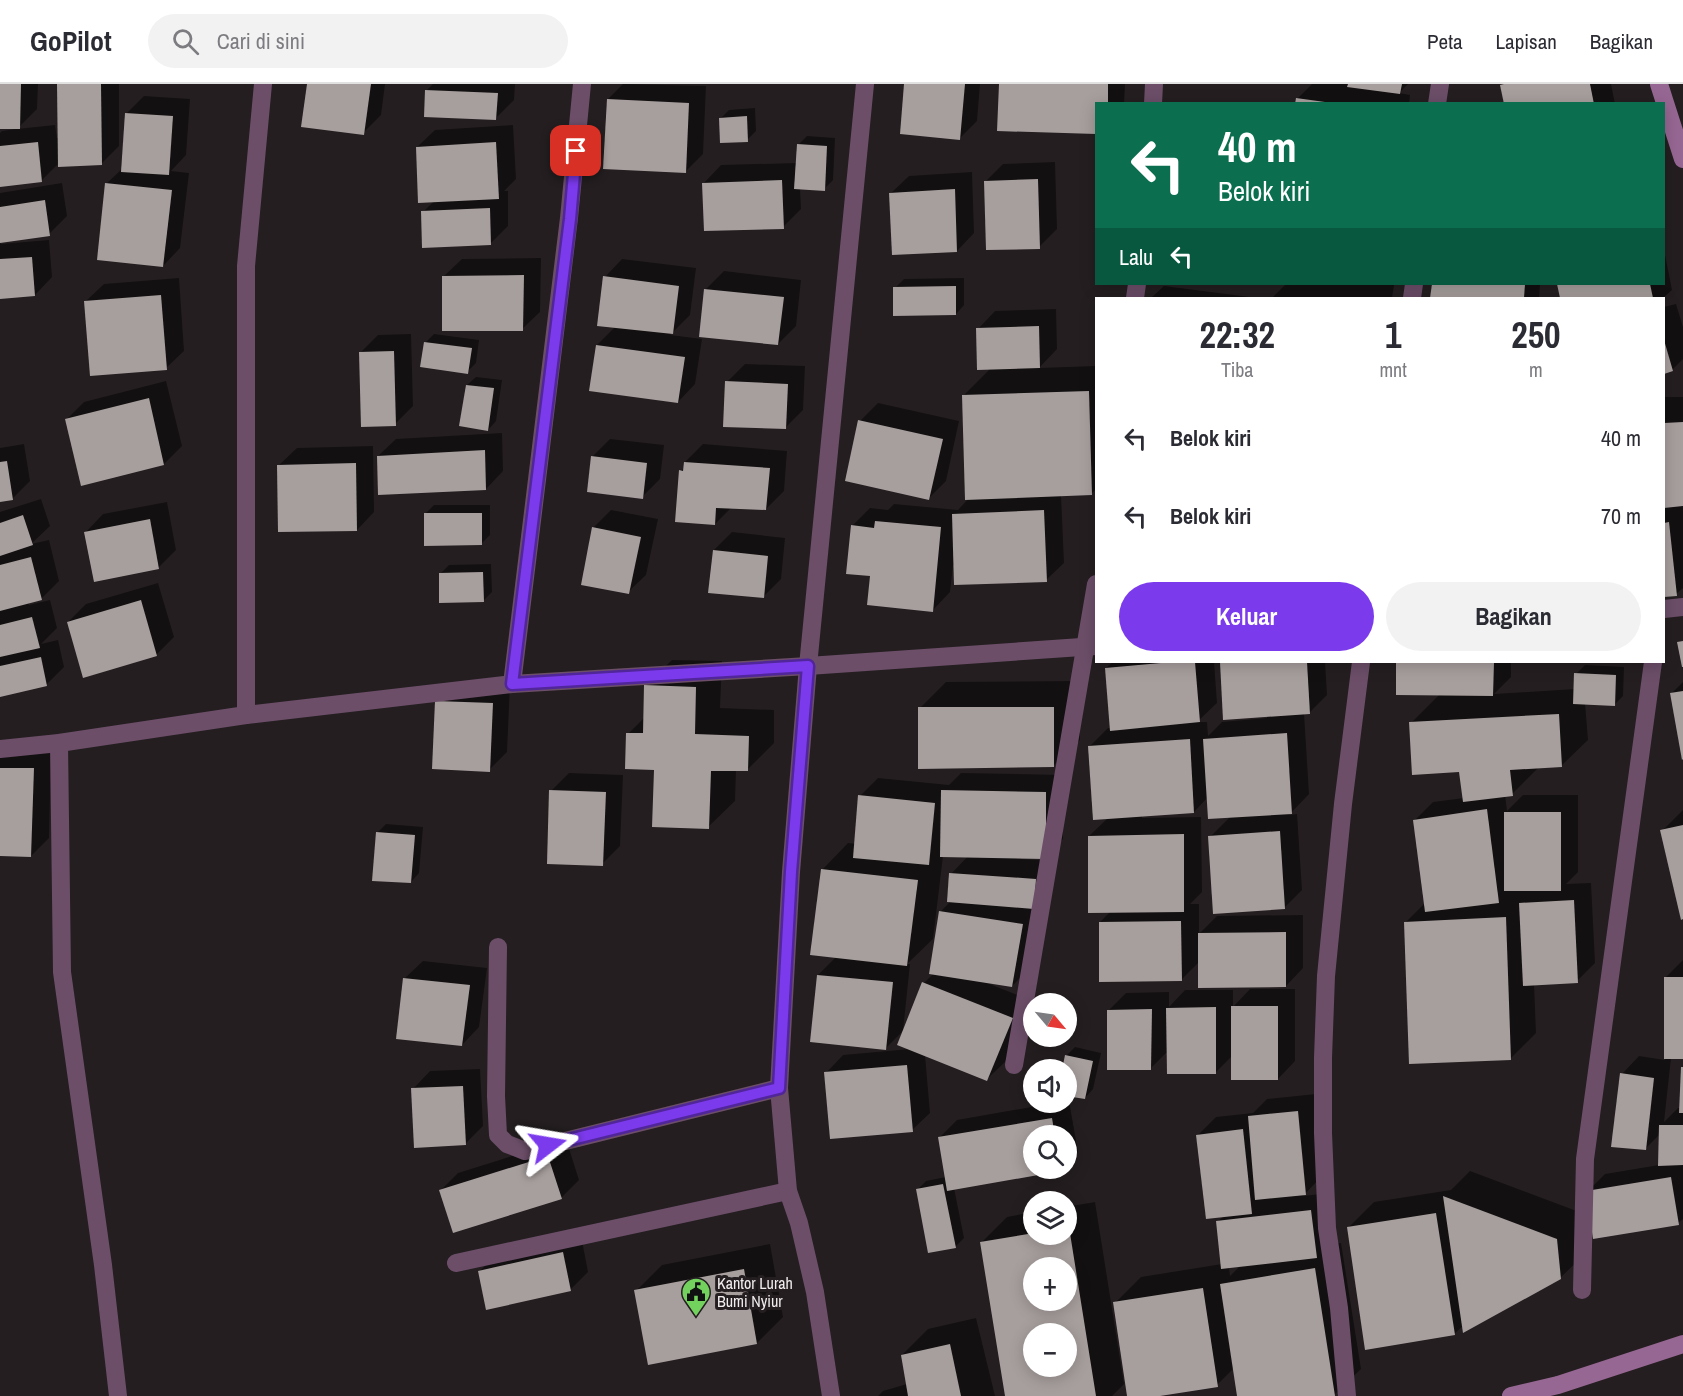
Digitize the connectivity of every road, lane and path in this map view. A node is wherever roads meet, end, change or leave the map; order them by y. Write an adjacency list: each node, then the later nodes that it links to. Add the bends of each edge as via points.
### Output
1 (263, 84): 20 (street, via 246,266)
2 (582, 84): 19 (street, via 570,219)
3 (865, 84): 18 (street)
4 (1154, 84): 7 (street)
5 (1440, 84): 8 (street)
6 (1659, 84): 9 (street)
7 (1153, 102)
8 (1437, 102)
9 (1665, 102)
10 (1665, 103): 11 (street)
11 (1683, 159)
12 (1095, 600): 15 (street)
13 (1683, 607): 14 (street)
14 (1665, 609)
15 (1092, 646): 18 (street); 24 (street)
16 (1361, 663): 32 (street, via 1326,976 1323,1058 1327,1228)
17 (1653, 663): 28 (street, via 1586,1159)
18 (808, 666): 19 (street); 25 (street)
19 (512, 684): 20 (street)
20 (246, 716): 21 (street)
21 (59, 743): 22 (street); 30 (street, via 62,972)
22 (0, 749)
23 (498, 947): 25 (street, via 497,1116 498,1135 507,1144 525,1151)
24 (1014, 1065)
25 (779, 1088): 26 (street)
26 (788, 1191): 27 (street); 31 (street, via 815,1292)
27 (456, 1263)
28 (1582, 1290)
29 (1683, 1344): 33 (street, via 1558,1385)
30 (118, 1396)
31 (831, 1396)
32 (1347, 1396)
33 (1511, 1396)

